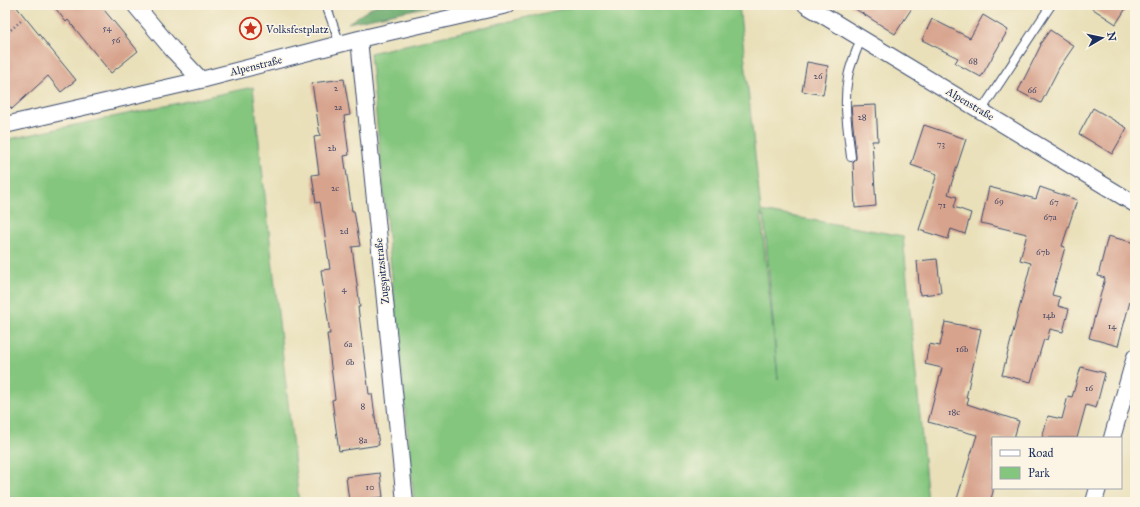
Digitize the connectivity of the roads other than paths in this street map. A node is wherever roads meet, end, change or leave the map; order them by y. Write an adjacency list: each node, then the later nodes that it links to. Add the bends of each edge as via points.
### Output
1 (135, 5): 9 (street)
2 (326, 5): 8 (lane)
3 (507, 5): 7 (street, Alpenstraße)
4 (806, 5): 6 (street, Alpenstraße)
5 (1051, 5): 10 (lane)
6 (861, 38): 10 (street, Alpenstraße); 12 (lane, via 847,85)
7 (359, 39): 8 (street, Alpenstraße); 17 (street, Zugspitzstraße)
8 (340, 44): 9 (street, Alpenstraße)
9 (201, 80): 11 (street, Alpenstraße)
10 (981, 111): 13 (street, Alpenstraße)
11 (5, 125)
12 (850, 157)
13 (1135, 204)
14 (1135, 357): 15 (street)
15 (1112, 437)
16 (1098, 489): 18 (street)
17 (405, 502)
18 (1094, 502)

